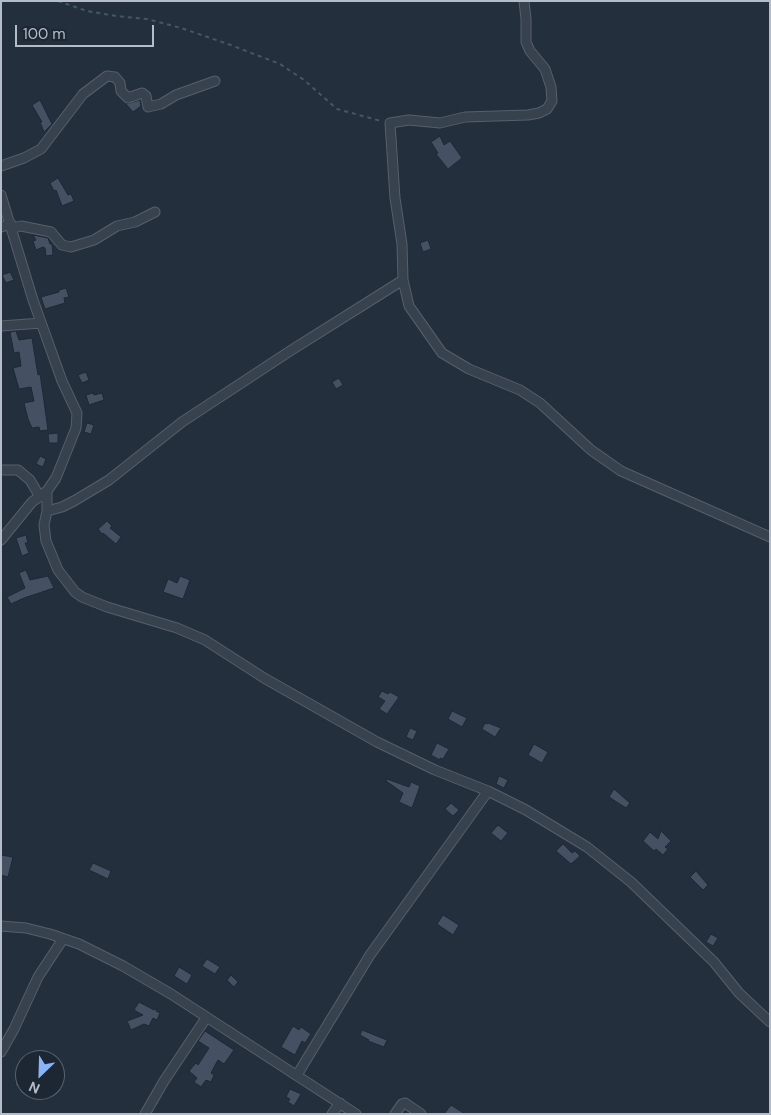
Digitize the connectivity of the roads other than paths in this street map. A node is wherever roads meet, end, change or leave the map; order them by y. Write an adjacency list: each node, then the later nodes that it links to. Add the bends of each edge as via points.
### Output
1 (524, 1): 8 (street, via 526,42 545,69 551,87 552,101 547,109 528,115 465,118 440,123 409,120 390,123)
2 (215, 81): 3 (street, via 148,107 146,96 142,93 128,98 115,77 107,76 83,94 41,149)
3 (1, 166)
4 (1, 195): 6 (street)
5 (156, 212): 6 (street, via 71,247 62,245 51,232)
6 (12, 226): 7 (street); 9 (street)
7 (1, 227)
8 (403, 280): 13 (street, via 182,422 109,480 74,502); 14 (street, via 409,306 442,353 540,403 591,450 621,471)
9 (42, 323): 10 (street); 12 (street, via 77,413 76,428 56,478)
10 (1, 326)
11 (1, 470): 12 (street, via 18,470)
12 (44, 494): 13 (street); 15 (street, via 32,502)
13 (48, 511): 16 (street, via 44,525 46,541 58,570 82,597 205,640 264,678 377,742)
14 (770, 537)
15 (1, 540)
16 (488, 791): 20 (street, via 587,847 631,882 714,962 739,993); 22 (street, via 370,954)
17 (1, 926): 18 (street, via 26,928)
18 (63, 939): 19 (street, via 124,966); 21 (street, via 38,977)
19 (206, 1018): 22 (street); 24 (street)
20 (770, 1022)
21 (1, 1052)
22 (297, 1075): 23 (street)
23 (340, 1103): 25 (street); 26 (street)
24 (145, 1114)
25 (332, 1114)
26 (356, 1114)
27 (395, 1114): 28 (street, via 406,1103)
28 (421, 1114)

